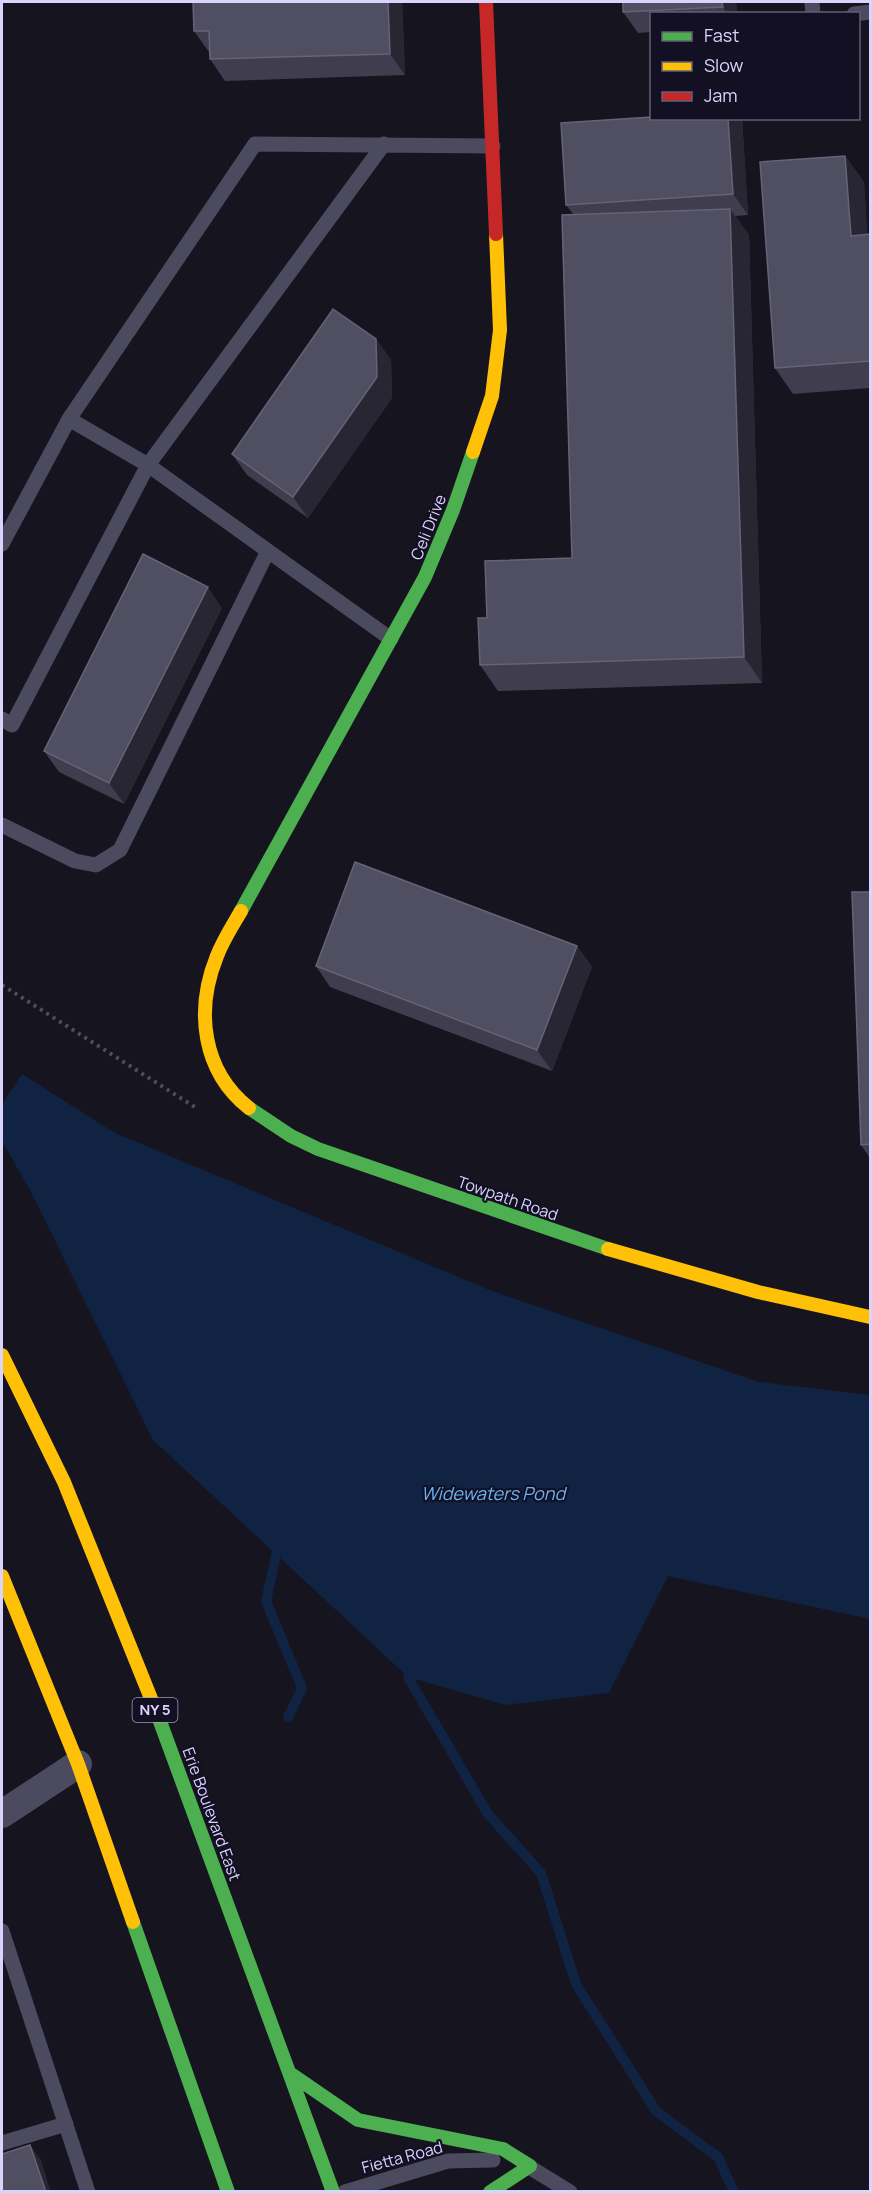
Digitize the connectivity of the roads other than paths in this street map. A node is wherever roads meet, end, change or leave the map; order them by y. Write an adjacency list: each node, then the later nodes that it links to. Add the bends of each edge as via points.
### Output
1 (486, 2): 3 (main road, Celi Drive)
2 (384, 144): 3 (lane); 4 (lane, via 255,144); 5 (lane)
3 (493, 146): 8 (main road, Celi Drive, via 500,330 492,396 434,558)
4 (69, 419): 5 (lane); 6 (lane)
5 (148, 465): 7 (lane); 9 (lane, via 12,724)
6 (2, 544)
7 (268, 551): 8 (lane); 10 (lane, via 120,850 96,865 75,861)
8 (391, 639): 11 (main road, Celi Drive, via 217,955 208,983)
9 (2, 718)
10 (2, 825)
11 (205, 1016): 12 (main road, Towpath Road, via 207,1043 222,1081 265,1122 322,1149 664,1268)
12 (870, 1317)
13 (2, 1355): 18 (main road, Erie Boulevard East / NY 5, via 68,1493 157,1713)
14 (2, 1576): 15 (main road)
15 (78, 1764): 16 (street); 23 (main road)
16 (2, 1814)
17 (2, 1932): 19 (lane)
18 (291, 2074): 21 (main road, via 358,2120 503,2149); 24 (main road, Erie Boulevard East / NY 5)
19 (66, 2124): 20 (lane); 22 (lane)
20 (2, 2143)
21 (530, 2166): 25 (lane, Fietta Road, via 489,2160 448,2161); 26 (main road); 27 (lane, Fietta Road)
22 (88, 2192)
23 (228, 2192)
24 (333, 2192)
25 (345, 2192)
26 (489, 2192)
27 (570, 2192)

